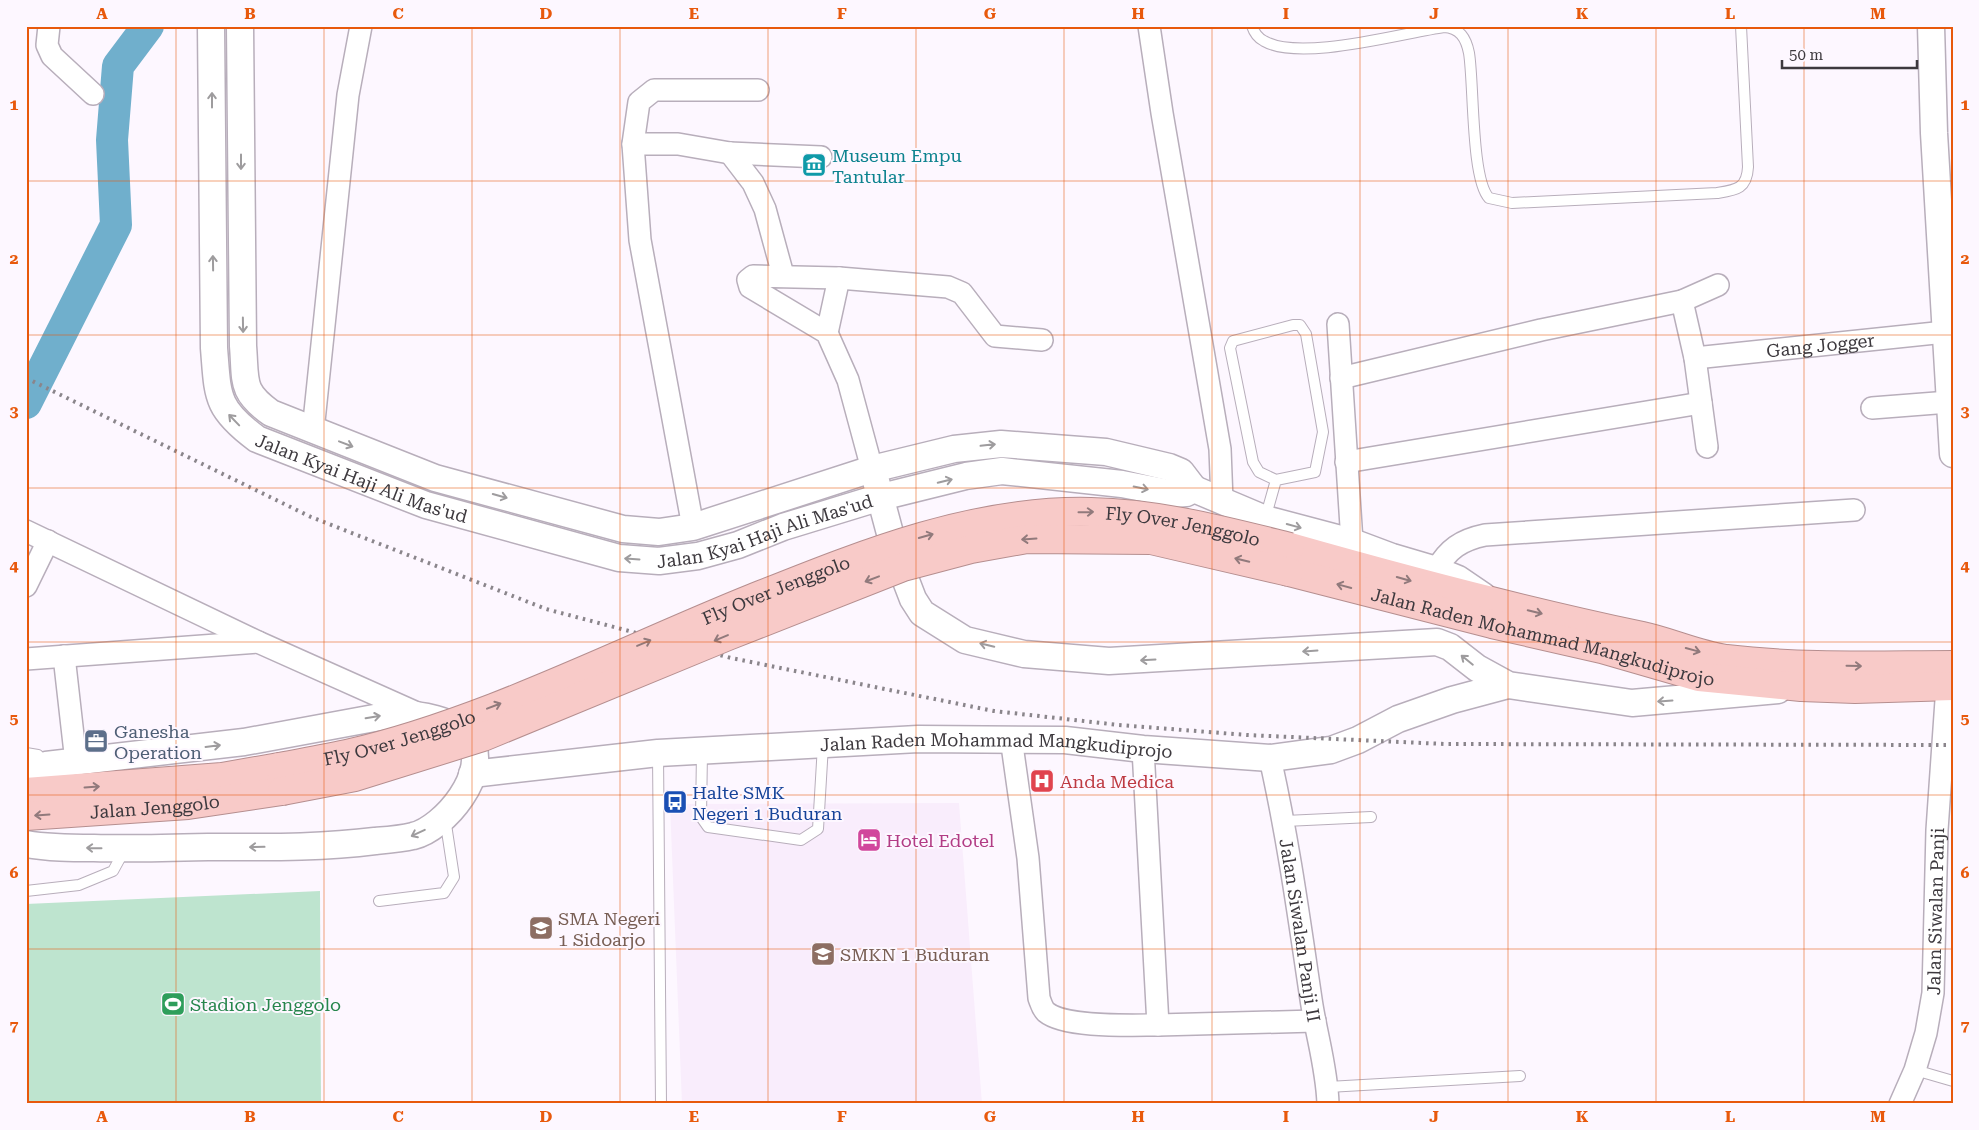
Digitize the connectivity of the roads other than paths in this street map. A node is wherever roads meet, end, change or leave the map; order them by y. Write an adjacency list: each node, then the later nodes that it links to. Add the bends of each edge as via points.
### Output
1 (49, 26): 10 (street, via 48,45 52,56)
2 (211, 26): 34 (street, Jalan Kyai Haji Ali Mas'ud, one-way to 2, via 698,556 659,561 618,558 426,505 256,439 225,411 218,394 214,348)
3 (240, 26): 27 (street, Jalan Kyai Haji Ali Mas'ud, one-way to 27, via 246,388 256,402 271,413)
4 (361, 26): 27 (street, via 348,96)
5 (1149, 26): 35 (street, via 1220,449)
6 (1252, 26): 7 (lane, via 1268,43 1300,48 1338,45 1444,26 1457,30 1466,41 1469,53 1482,187 1489,198 1512,203 1717,193 1742,188 1748,168)
7 (1741, 26)
8 (1931, 26): 19 (street)
9 (758, 90): 11 (street, via 654,90 639,102)
10 (93, 94)
11 (633, 144): 12 (street, via 678,144); 38 (street, via 640,240)
12 (730, 153): 13 (street); 14 (street, via 753,183 765,209)
13 (821, 156)
14 (783, 275): 15 (street); 20 (street, via 753,276 748,280 750,287)
15 (839, 278): 20 (street); 21 (street, via 955,288 995,336)
16 (1718, 285): 17 (street)
17 (1682, 301): 22 (street); 23 (street, via 1541,330)
18 (1338, 324): 23 (street)
19 (1945, 332): 22 (street, Gang Jogger); 24 (street)
20 (827, 333): 31 (street, via 848,380)
21 (1042, 340)
22 (1695, 358): 25 (street)
23 (1341, 378): 30 (street)
24 (1949, 402): 26 (street); 29 (street)
25 (1701, 403): 28 (street); 30 (street)
26 (1872, 408)
27 (313, 431): 38 (street, Jalan Kyai Haji Ali Mas'ud, one-way to 38, via 435,478 589,521 623,529 658,532)
28 (1707, 446)
29 (1953, 454)
30 (1346, 462): 41 (street)
31 (872, 469): 33 (street, Jalan Raden Mohammad Mangkudiprojo, one-way to 33, via 954,449 1018,445 1106,452 1169,467 1181,472); 34 (street, Jalan Raden Mohammad Mangkudiprojo); 38 (street, Jalan Kyai Haji Ali Mas'ud)
32 (1276, 480): 32 (lane, via 1259,472 1253,462 1230,348 1233,341 1300,325 1306,334 1323,432 1315,472); 37 (lane)
33 (1194, 489): 34 (street, one-way to 33, via 966,476 1002,471 1122,484 1174,494); 35 (street, Jalan Raden Mohammad Mangkudiprojo)
34 (881, 497): 50 (street, Jalan Raden Mohammad Mangkudiprojo, one-way to 34, via 1476,668 1450,647 1437,642 1110,661 1024,654 965,640 922,612 914,600 894,552)
35 (1222, 501): 37 (street, Jalan Raden Mohammad Mangkudiprojo)
36 (1854, 510): 43 (street, via 1485,536 1452,548)
37 (1265, 519): 41 (street, Jalan Raden Mohammad Mangkudiprojo, one-way to 41)
38 (693, 528)
39 (26, 531): 40 (street)
40 (48, 541): 44 (street); 46 (street)
41 (1352, 542): 43 (street, Jalan Raden Mohammad Mangkudiprojo)
42 (1290, 559): 45 (highway, Jalan Raden Mohammad Mangkudiprojo, one-way to 45, via 1410,581); 51 (highway, Jalan Raden Mohammad Mangkudiprojo, one-way to 42, via 1699,677 1602,649 1447,613); 62 (highway, Fly Over Jenggolo, bridge, via 1222,530 1147,518 1091,512 1031,515 968,524 865,554 696,621 546,686)
43 (1436, 570): 45 (street, Jalan Raden Mohammad Mangkudiprojo, via 1466,584)
44 (26, 586)
45 (1488, 600): 49 (highway, Jalan Raden Mohammad Mangkudiprojo, one-way to 49, via 1723,658)
46 (258, 642): 47 (street); 52 (street)
47 (64, 656): 48 (street); 59 (street)
48 (26, 659)
49 (1951, 679): 51 (highway, Jalan Raden Mohammad Mangkudiprojo, via 1855,688); 68 (street, Jalan Siwalan Panji, via 1945,745)
50 (1508, 686): 51 (street, Jalan Raden Mohammad Mangkudiprojo, one-way to 50, via 1632,703); 58 (street, Jalan Raden Mohammad Mangkudiprojo, via 1403,717 1331,750)
51 (1801, 687)
52 (420, 714): 59 (street, one-way to 52, via 244,742 374,717); 61 (street, via 440,721 469,738 473,747)
53 (1011, 738): 54 (street, Jalan Raden Mohammad Mangkudiprojo); 55 (street, Jalan Raden Mohammad Mangkudiprojo); 74 (street, via 1028,858 1039,998 1043,1010 1071,1021 1119,1026)
54 (823, 744): 56 (street, Jalan Raden Mohammad Mangkudiprojo); 56 (lane, via 818,829 801,840 708,827 701,817)
55 (1143, 749): 58 (street, Jalan Raden Mohammad Mangkudiprojo); 74 (street)
56 (702, 751): 57 (street, Jalan Raden Mohammad Mangkudiprojo)
57 (658, 753): 61 (street, Jalan Raden Mohammad Mangkudiprojo); 79 (lane)
58 (1270, 758): 67 (street, Jalan Siwalan Panji II)
59 (76, 762): 60 (street)
60 (33, 763)
61 (472, 774): 66 (street, via 460,800)
62 (280, 779): 63 (highway, Jalan Jenggolo, one-way to 62, via 222,777); 64 (highway, Jalan Jenggolo, one-way to 64, via 188,805)
63 (26, 792)
64 (26, 816)
65 (1371, 817): 67 (lane)
66 (445, 818): 70 (street, one-way to 70, via 414,836 339,846); 72 (lane, via 454,877 444,893)
67 (1285, 821): 73 (street, Jalan Siwalan Panji II)
68 (1945, 829): 75 (street, Jalan Siwalan Panji, via 1933,993)
69 (26, 844): 70 (street, one-way to 69, via 44,848)
70 (126, 849): 71 (lane, via 112,871 79,885)
71 (26, 891)
72 (379, 901)
73 (1314, 1021): 74 (street); 78 (street, Jalan Siwalan Panji II)
74 (1158, 1025)
75 (1915, 1070): 77 (lane); 80 (street, Jalan Siwalan Panji)
76 (1520, 1076): 78 (lane)
77 (1953, 1081)
78 (1328, 1095)
79 (661, 1104)
80 (1900, 1104)

